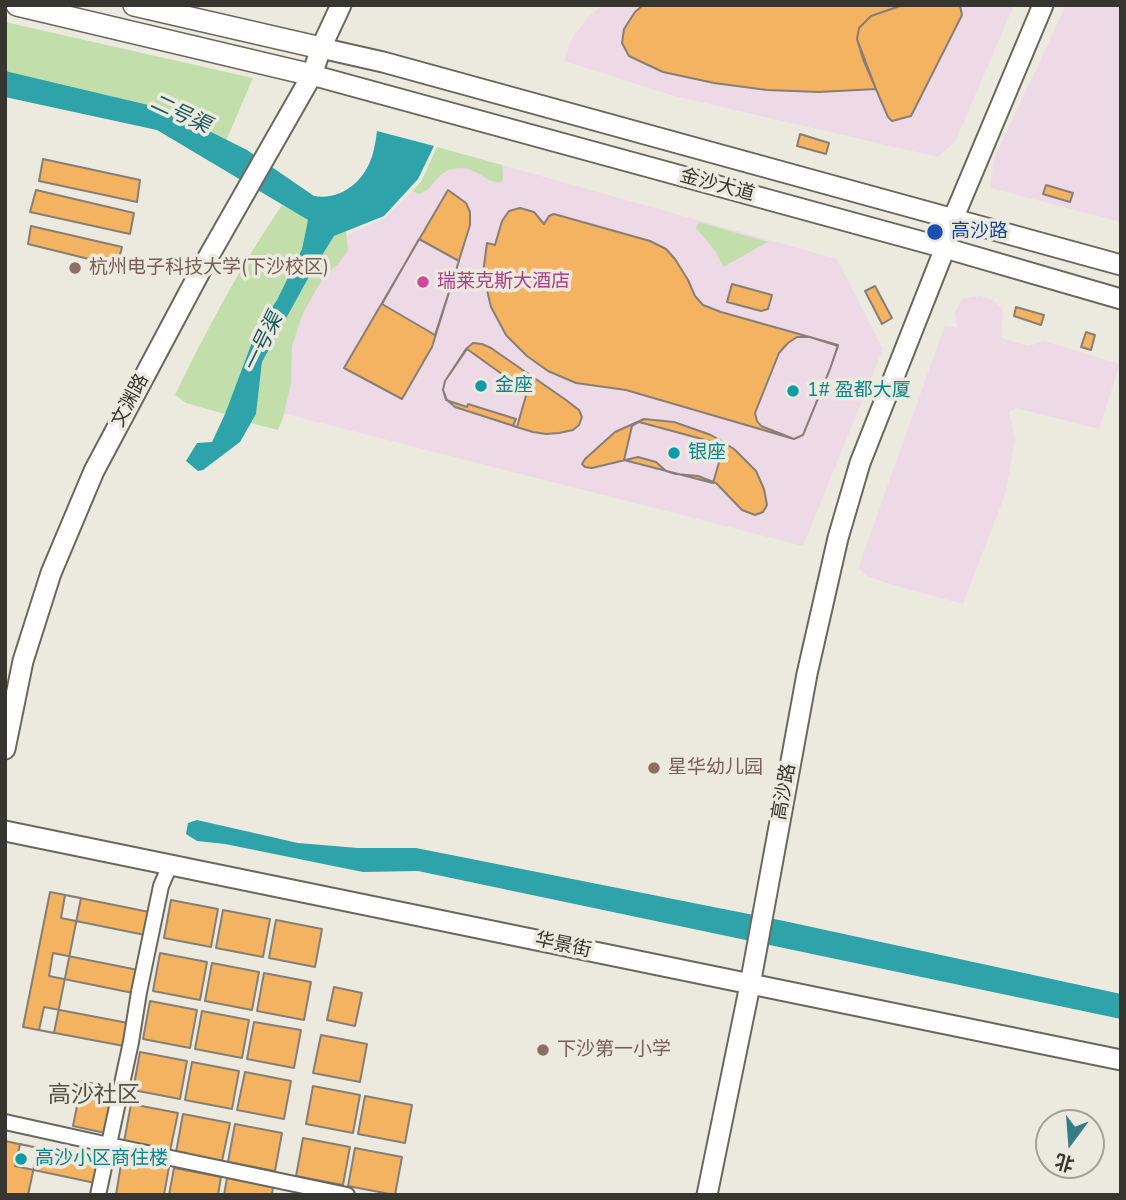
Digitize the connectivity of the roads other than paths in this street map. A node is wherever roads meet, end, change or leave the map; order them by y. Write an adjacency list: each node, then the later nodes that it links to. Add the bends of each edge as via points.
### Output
1 (17, 5): 6 (main road)
2 (134, 5): 5 (main road)
3 (341, 5): 5 (main road, 文渊路)
4 (1043, 5): 7 (main road, 高沙路)
5 (321, 48): 6 (main road, 文渊路); 7 (main road, 金沙大道)
6 (312, 75): 8 (main road, 金沙大道); 11 (main road, 文渊路, via 94,471 51,573 23,662)
7 (953, 219): 8 (main road, 高沙路); 9 (main road, 金沙大道)
8 (945, 248): 10 (main road, 金沙大道); 14 (main road, 高沙路, via 860,463 838,538 807,674)
9 (1121, 265)
10 (1121, 299)
11 (5, 749)
12 (5, 831): 13 (main road, 华景街)
13 (170, 865): 14 (main road, 华景街); 17 (street, via 161,886)
14 (750, 985): 15 (main road, 华景街); 20 (main road, 高沙路)
15 (1121, 1060)
16 (5, 1122): 17 (street)
17 (109, 1145): 18 (street); 19 (street)
18 (98, 1195)
19 (347, 1195)
20 (706, 1195)

